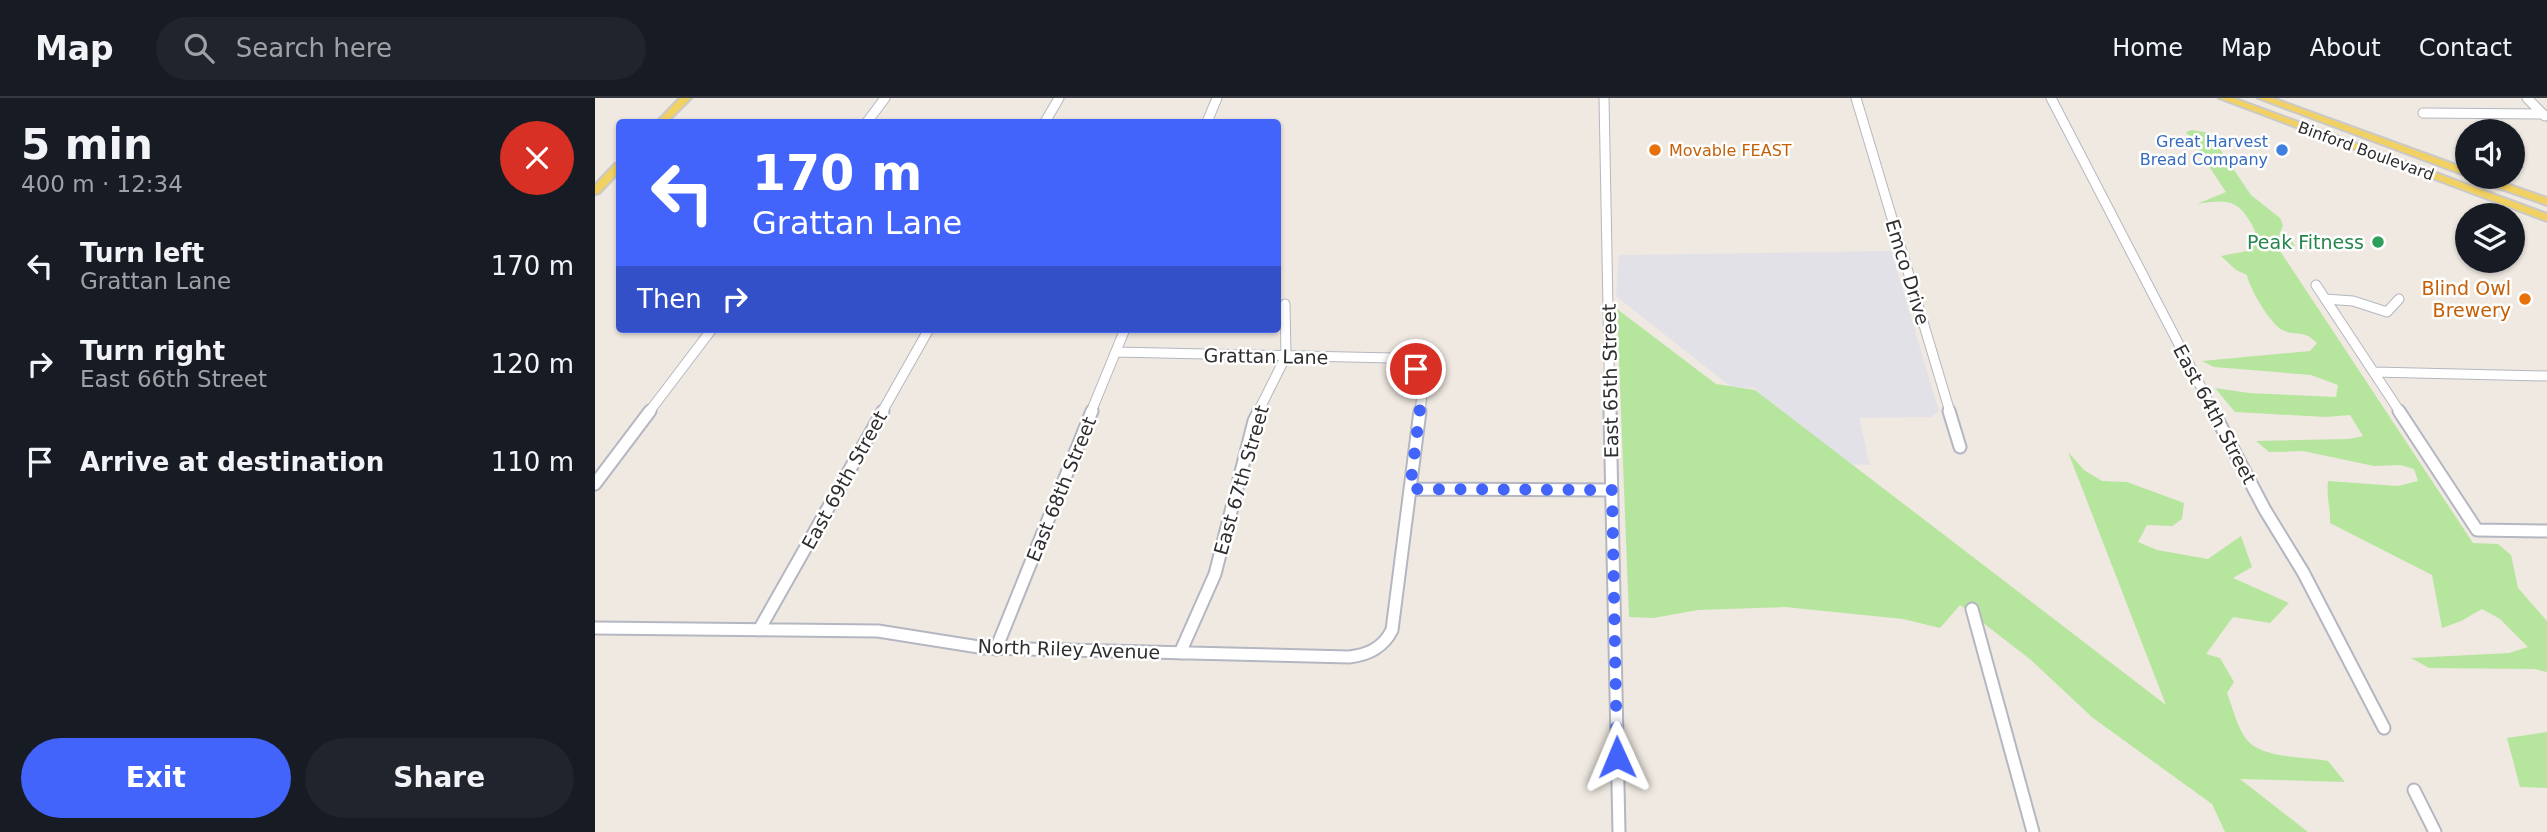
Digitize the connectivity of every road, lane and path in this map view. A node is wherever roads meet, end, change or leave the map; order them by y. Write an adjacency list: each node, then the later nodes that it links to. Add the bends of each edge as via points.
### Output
1 (686, 98): 13 (main road)
2 (885, 98): 14 (street)
3 (1059, 98): 15 (street)
4 (1217, 98): 16 (street)
5 (1604, 98): 37 (street, East 65th Street)
6 (1856, 98): 34 (street, Emco Drive)
7 (2051, 98): 44 (street, East 64th Street)
8 (2224, 98): 22 (main road, Binford Boulevard)
9 (2263, 98): 18 (main road, Binford Boulevard)
10 (2526, 98): 12 (street)
11 (2423, 113): 12 (street)
12 (2545, 116)
13 (665, 119)
14 (869, 119)
15 (1047, 119)
16 (1208, 119)
17 (616, 169): 20 (main road)
18 (2455, 169)
19 (2511, 189): 21 (main road)
20 (595, 191)
21 (2547, 202)
22 (2547, 218)
23 (2316, 285): 24 (street)
24 (2325, 299): 25 (street, via 2357,302 2387,312); 32 (street)
25 (2399, 299)
26 (1285, 304): 31 (street, East 67th Street)
27 (709, 333): 35 (street)
28 (927, 333): 41 (street, East 69th Street)
29 (1123, 333): 30 (street, East 68th Street)
30 (1116, 352): 31 (street, Grattan Lane); 42 (street, East 68th Street)
31 (1286, 356): 36 (street, Grattan Lane, via 1392,358 1415,367 1423,385); 43 (street, East 67th Street, via 1254,421 1215,575)
32 (2374, 372): 33 (street); 38 (street, via 2477,530)
33 (2547, 376)
34 (1961, 447)
35 (595, 484)
36 (1410, 489): 37 (street); 43 (street, North Riley Avenue, via 1392,630 1374,650 1349,657)
37 (1612, 490): 46 (street, East 65th Street)
38 (2547, 531)
39 (1972, 608): 47 (street)
40 (595, 628): 41 (street, North Riley Avenue)
41 (759, 630): 42 (street, North Riley Avenue, via 878,631)
42 (996, 649): 43 (street, North Riley Avenue)
43 (1179, 653)
44 (2384, 728)
45 (2414, 790): 48 (street)
46 (1619, 832)
47 (2033, 832)
48 (2435, 832)

